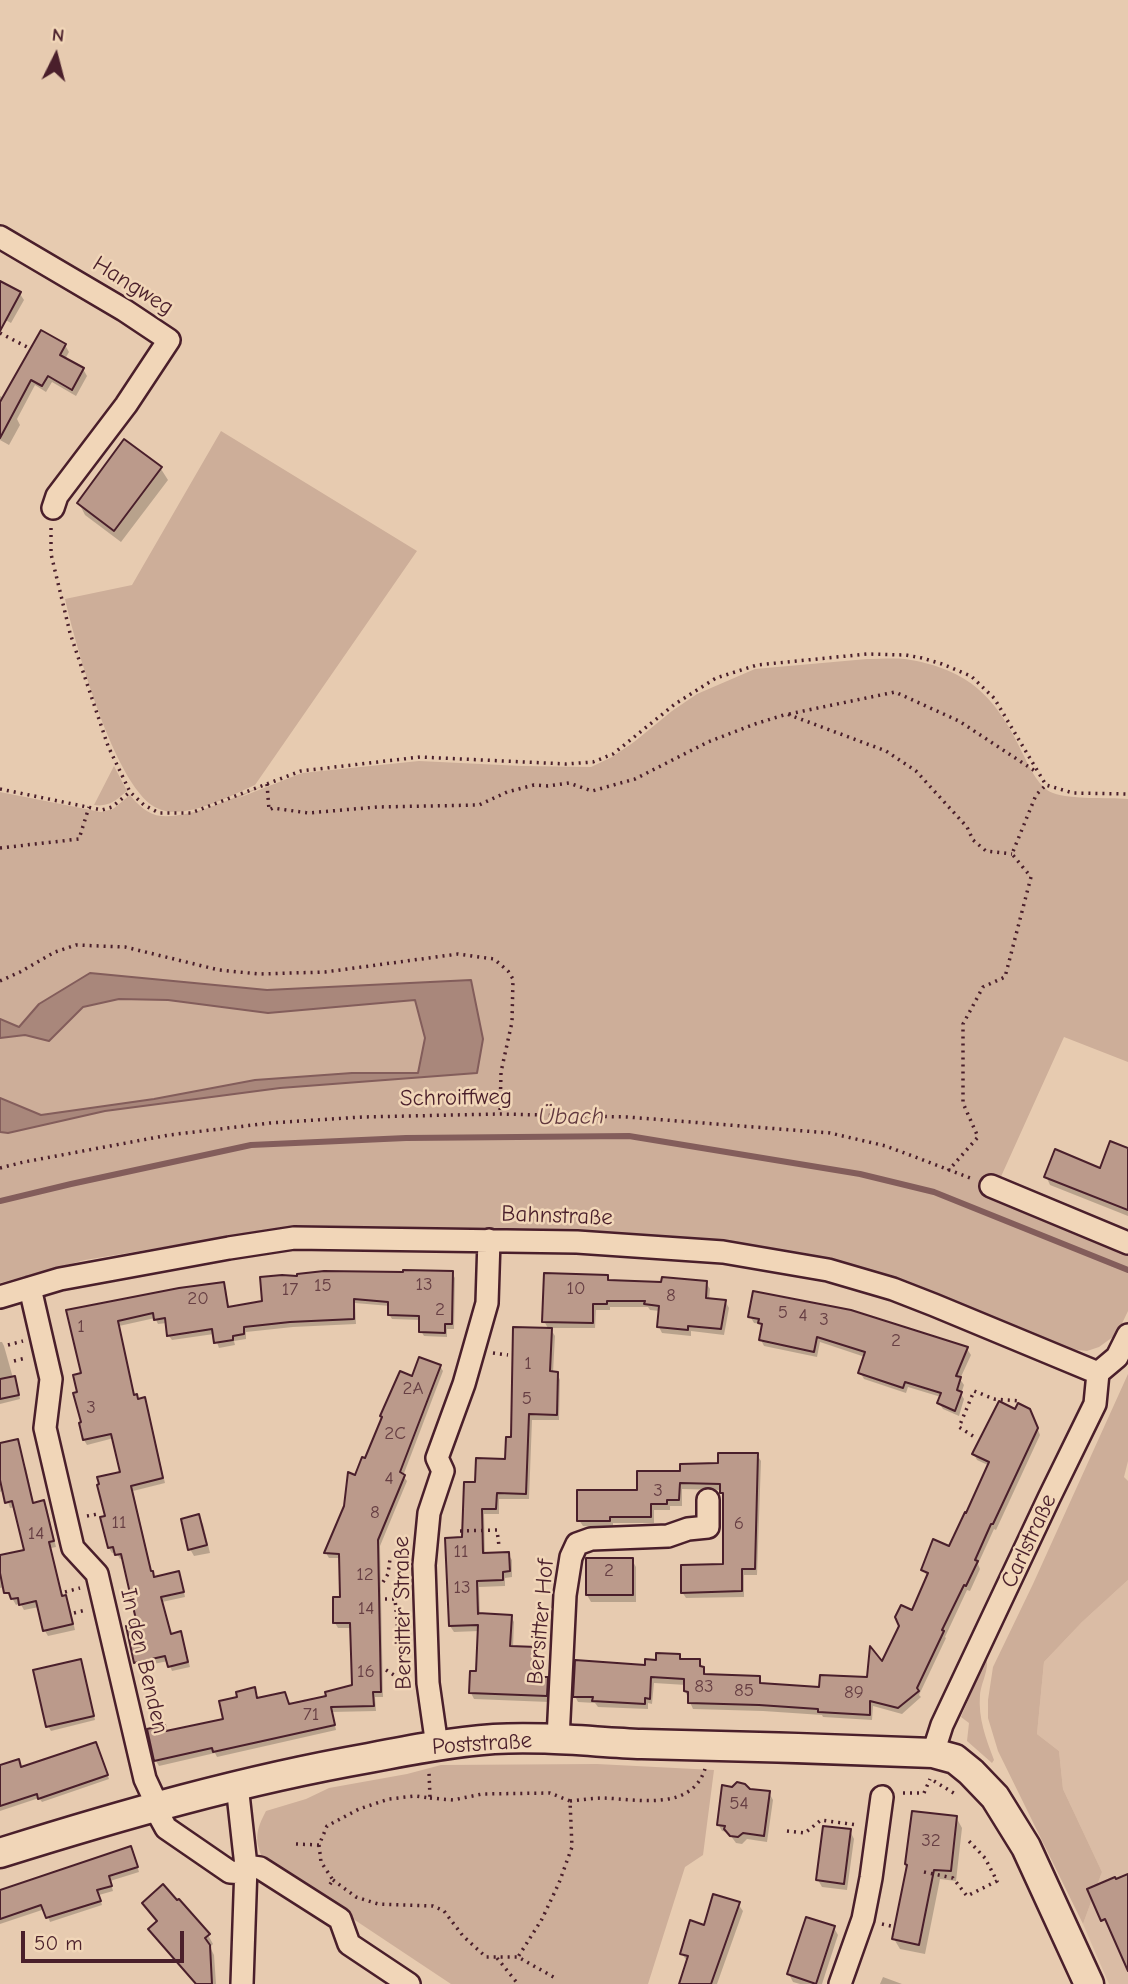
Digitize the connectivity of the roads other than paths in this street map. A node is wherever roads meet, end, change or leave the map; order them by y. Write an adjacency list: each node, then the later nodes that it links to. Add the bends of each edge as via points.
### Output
1 (0, 237): 2 (street, Hangweg, via 169,340 57,496)
2 (53, 508)
3 (991, 1186): 5 (street)
4 (489, 1240): 6 (street, Bahnstraße, via 295,1238); 9 (street, Bahnstraße, via 723,1252 828,1270 959,1314); 12 (street, Bersitter Straße, via 487,1303 437,1458 443,1471 429,1513 424,1565)
5 (1128, 1243)
6 (30, 1288): 7 (street, Bahnstraße); 16 (street, In den Benden, via 51,1379 45,1429 72,1544 97,1574 145,1779)
7 (0, 1297)
8 (1128, 1335): 9 (street, via 1117,1357)
9 (1098, 1373): 13 (street, Carlstraße, via 1095,1404 942,1725)
10 (708, 1500): 11 (street, Bersitter Hof, via 708,1527 668,1536 591,1539 577,1544 565,1595)
11 (558, 1739): 12 (main road, Poststraße, via 495,1739); 13 (main road, Poststraße)
12 (433, 1754): 14 (main road, Poststraße, via 312,1768)
13 (933, 1754): 22 (main road, Poststraße, via 955,1759 995,1797 1026,1847)
14 (236, 1786): 16 (main road, Poststraße); 18 (street)
15 (882, 1797): 21 (street, via 863,1919)
16 (156, 1807): 17 (main road, Poststraße); 18 (street, In den Benden, via 166,1828 230,1872)
17 (0, 1853)
18 (246, 1870): 19 (street); 20 (street, In den Benden, via 260,1868 340,1919 349,1944)
19 (242, 1984)
20 (409, 1984)
21 (840, 1984)
22 (1089, 1984)

